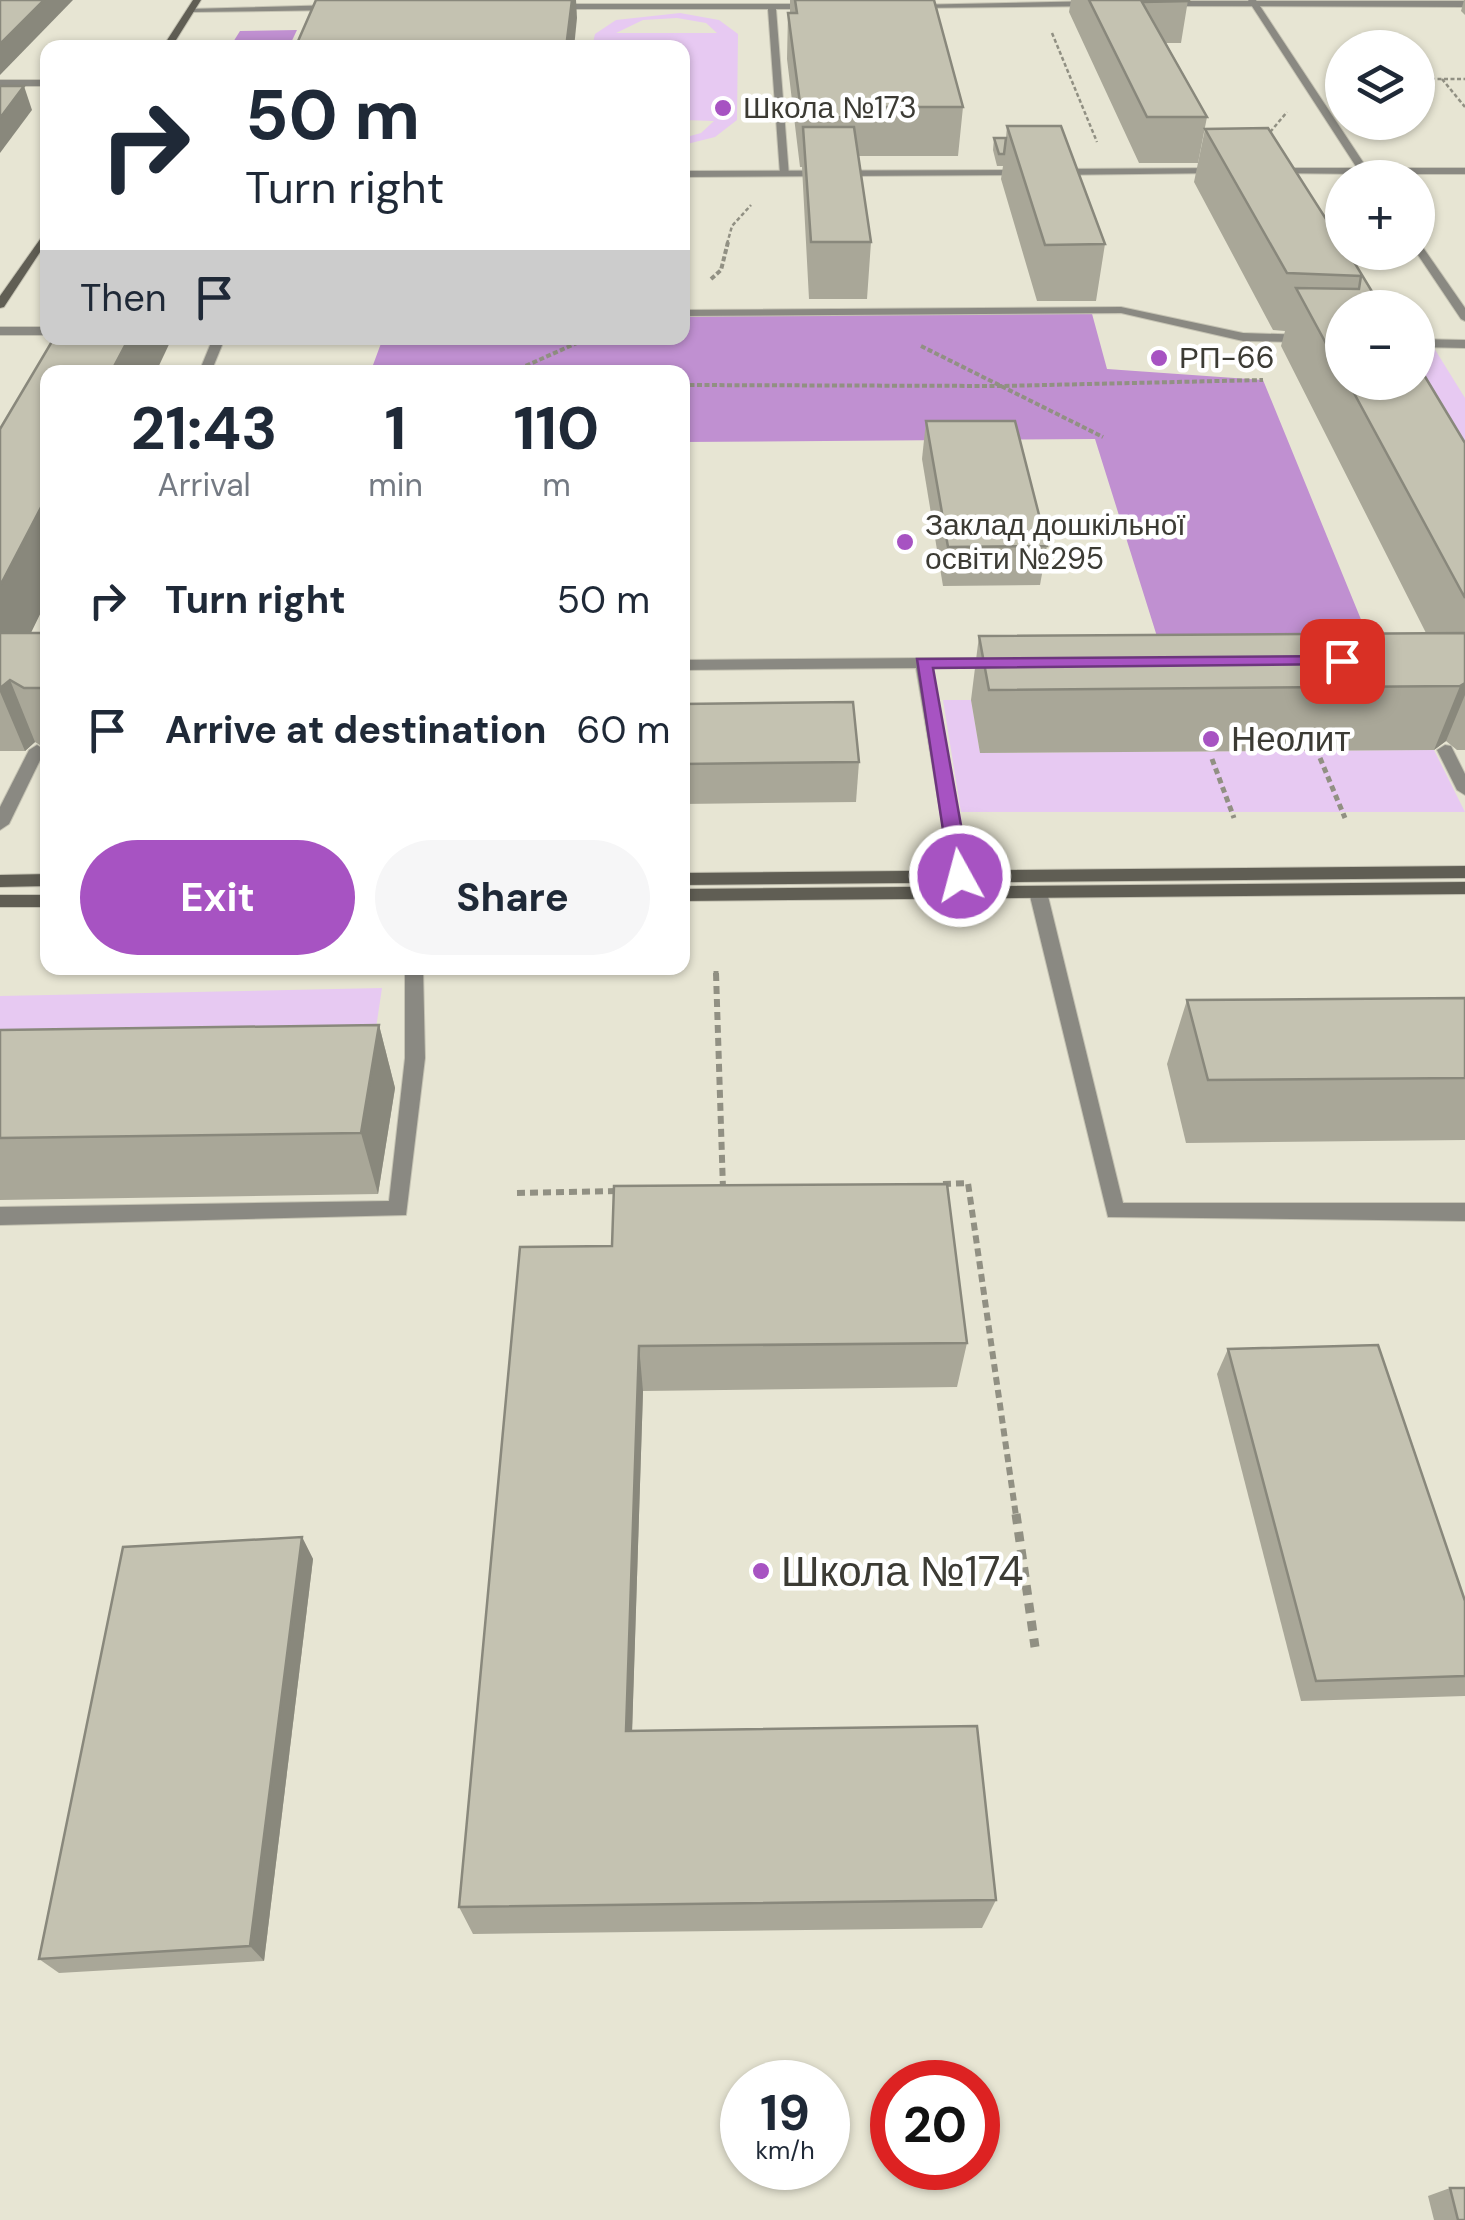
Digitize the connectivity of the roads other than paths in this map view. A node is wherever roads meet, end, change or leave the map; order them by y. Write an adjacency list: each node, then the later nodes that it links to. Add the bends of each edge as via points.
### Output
1 (1253, 2): 4 (street); 5 (street); 14 (street)
2 (194, 4): 9 (street); 11 (street)
3 (1114, 4): 6 (street)
4 (1152, 4)
5 (1465, 4)
6 (905, 5)
7 (772, 6): 8 (street); 10 (street); 21 (street)
8 (833, 6)
9 (343, 8)
10 (542, 8)
11 (171, 40)
12 (0, 83): 13 (street)
13 (40, 83)
14 (1357, 160)
15 (1238, 171): 21 (street)
16 (1256, 171): 19 (street)
17 (1465, 171): 18 (street)
18 (1435, 172)
19 (1325, 173)
20 (690, 174): 21 (street)
21 (791, 174)
22 (40, 244): 24 (street)
23 (1433, 270): 26 (street)
24 (0, 305)
25 (690, 313): 29 (street, via 1121,310 1242,336)
26 (1465, 317)
27 (0, 331): 28 (street)
28 (40, 331)
29 (1325, 339)
30 (1435, 343): 31 (street)
31 (1465, 344)
32 (1016, 662): 33 (street)
33 (923, 663): 34 (street); 40 (street)
34 (690, 664)
35 (37, 750): 38 (street)
36 (1445, 750): 37 (street)
37 (1465, 790)
38 (0, 824)
39 (1465, 872): 40 (street)
40 (960, 876): 41 (street)
41 (690, 878)
42 (0, 880): 43 (street)
43 (40, 880)
44 (1465, 888): 45 (street)
45 (1038, 892): 46 (street); 50 (street, via 1115,1211)
46 (690, 895)
47 (40, 900): 48 (street)
48 (0, 901)
49 (414, 975): 51 (street, via 415,1058 399,1209)
50 (1465, 1212)
51 (0, 1216)

